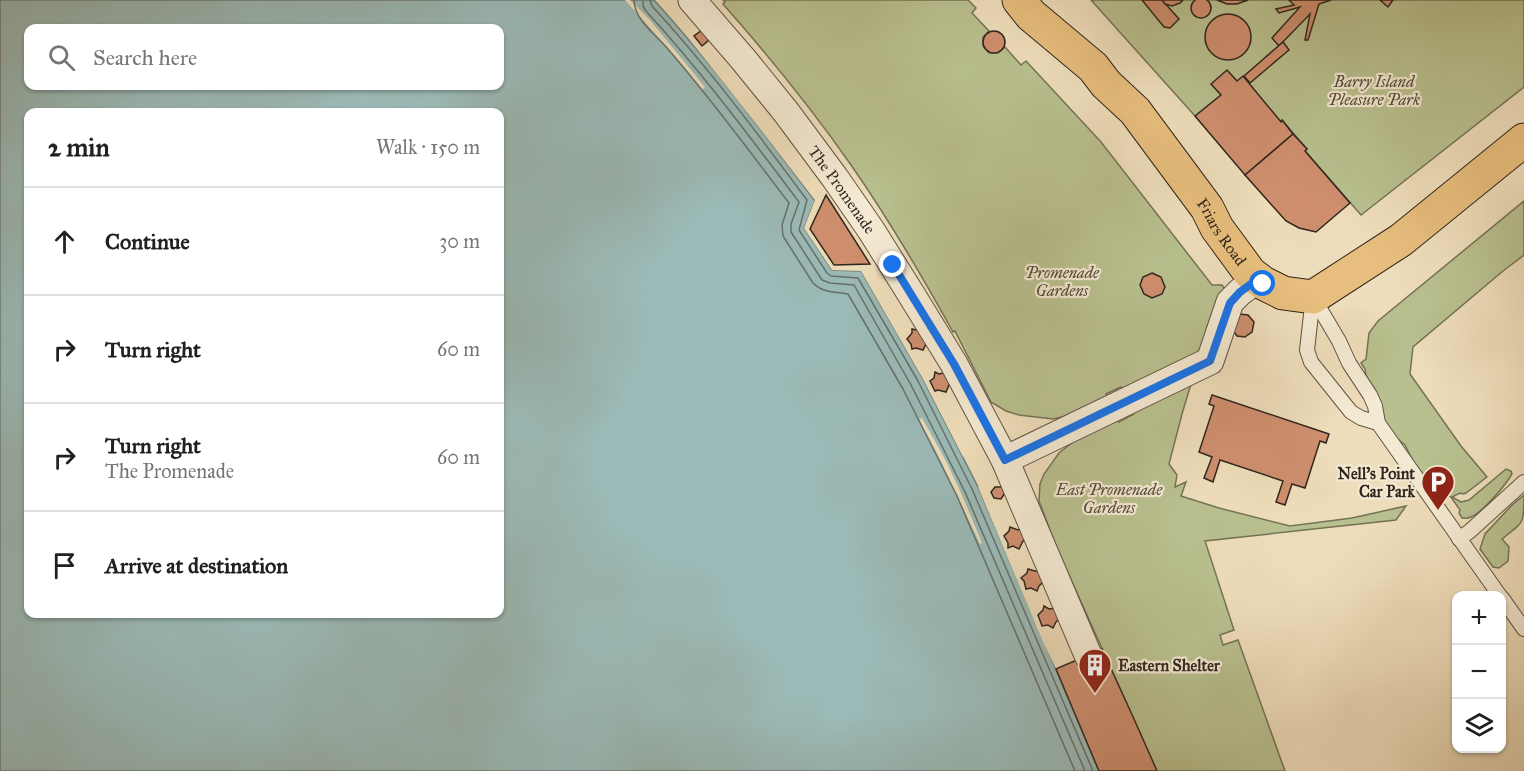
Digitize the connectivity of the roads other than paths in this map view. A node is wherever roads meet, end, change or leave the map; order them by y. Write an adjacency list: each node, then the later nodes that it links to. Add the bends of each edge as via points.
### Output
1 (692, 0): 7 (street, The Promenade, via 786,112 871,230 954,364)
2 (1019, 0): 4 (main road, Friars Road, via 1135,111 1207,208 1229,245)
3 (1524, 140): 5 (main road, via 1401,240)
4 (1258, 279): 5 (main road, Friars Road, via 1283,293); 7 (street, via 1230,303 1210,361)
5 (1313, 297): 6 (lane, via 1370,394); 6 (lane, via 1307,350 1311,362 1352,412)
6 (1378, 423): 9 (lane)
7 (1005, 460): 13 (street, The Promenade)
8 (1524, 482): 9 (lane)
9 (1460, 538): 10 (lane)
10 (1497, 591)
11 (1506, 604): 12 (lane)
12 (1524, 629)
13 (1088, 655)

